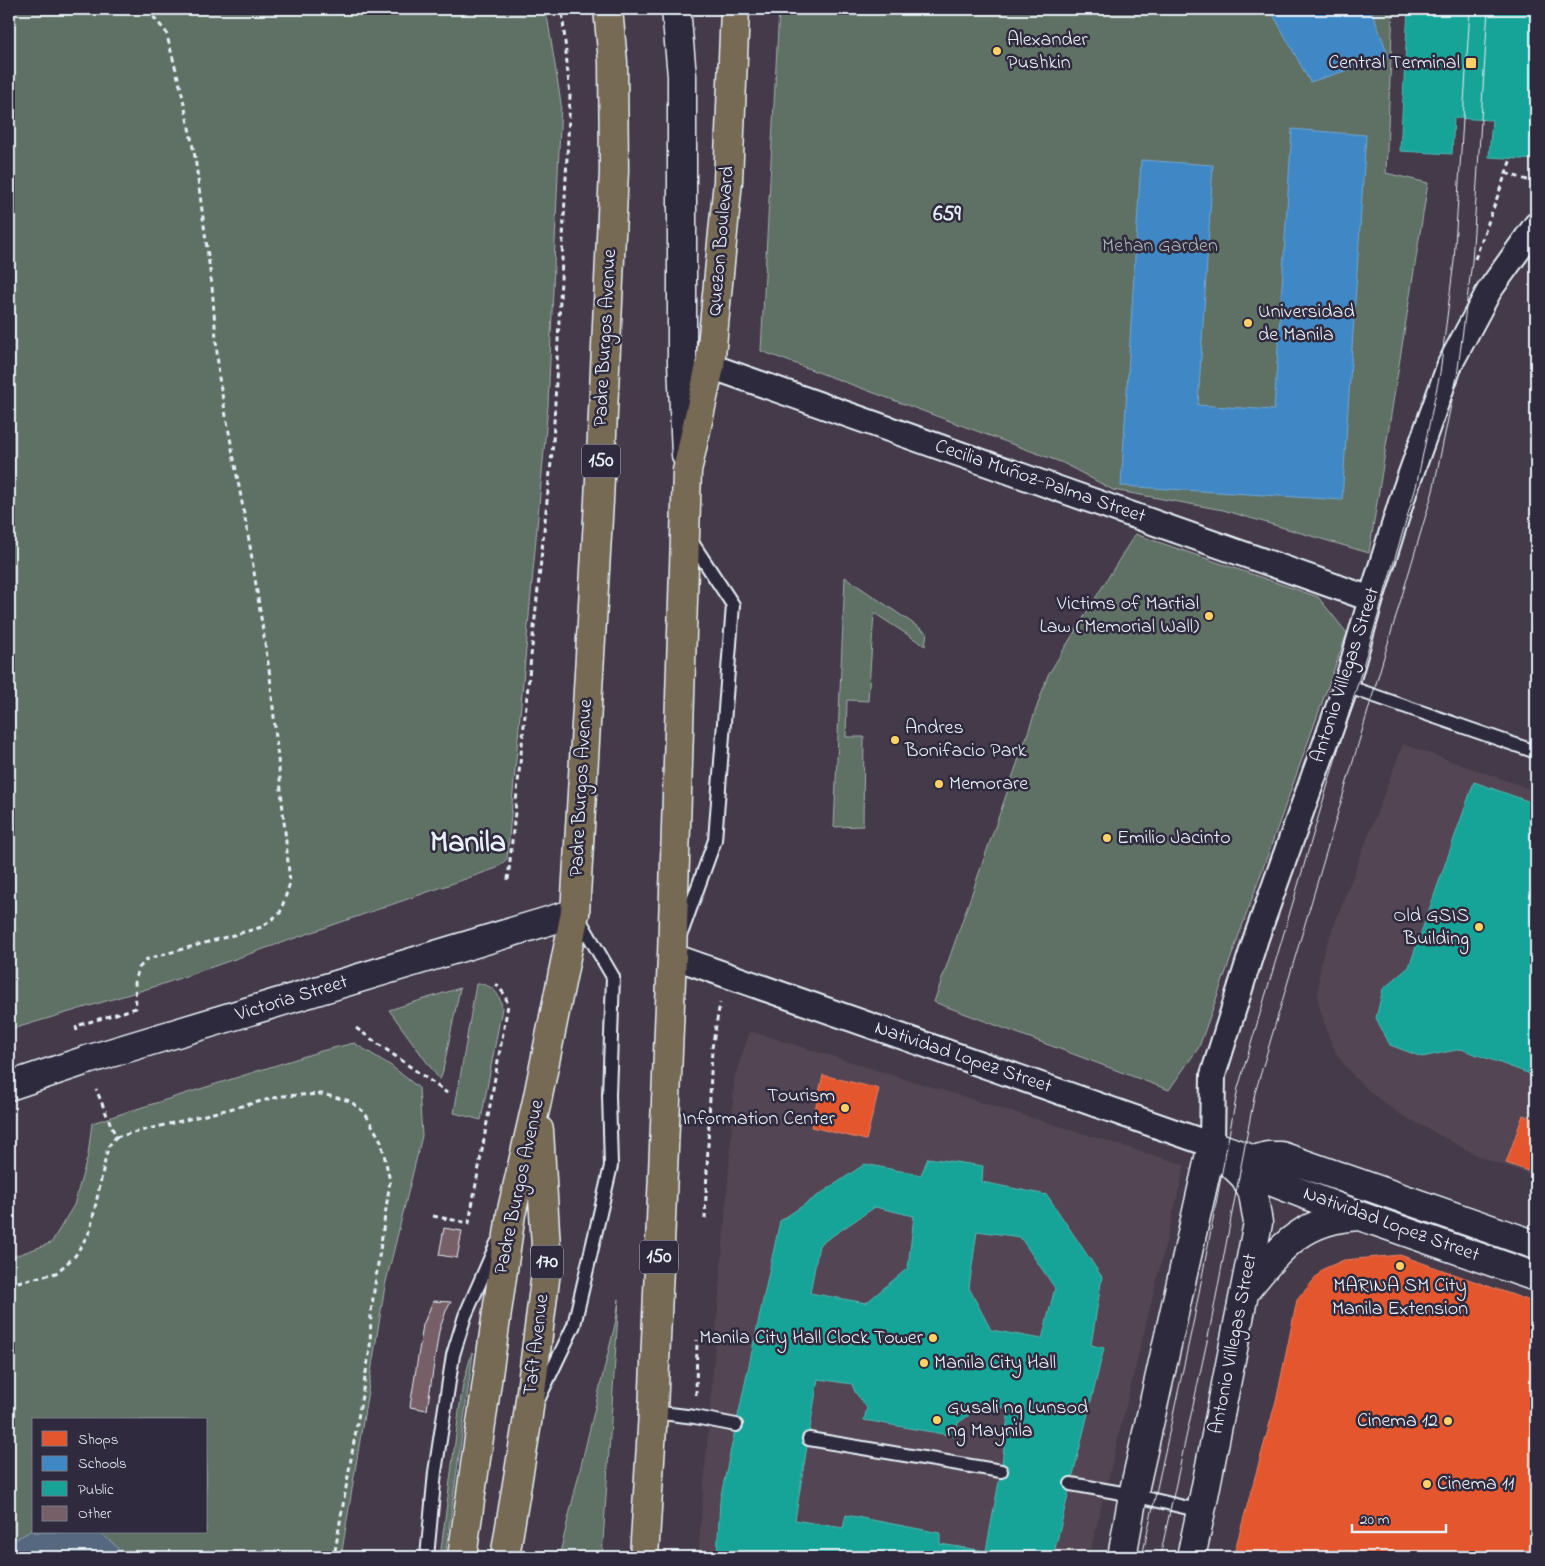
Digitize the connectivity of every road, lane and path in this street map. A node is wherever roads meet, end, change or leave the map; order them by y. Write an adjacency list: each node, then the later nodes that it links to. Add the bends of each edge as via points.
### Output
1 (147, 9): 21 (path, via 166,32 195,157 212,286 219,378 270,676 290,883 280,913 262,927 147,959 139,968 135,981 136,1008 76,1026)
2 (562, 9): 15 (path, via 570,96 553,443)
3 (608, 9): 16 (main road, Padre Burgos Avenue / 150, via 613,62 614,170)
4 (676, 9): 10 (street, via 682,76 682,362)
5 (736, 9): 9 (main road, Quezon Boulevard / 150, via 728,181)
6 (1506, 173): 7 (path)
7 (1536, 183)
8 (1536, 225): 12 (street, Antonio Villegas Street, via 1489,291 1450,364 1405,490)
9 (710, 366): 10 (main road, Quezon Boulevard / 150); 12 (street, Cecilia Muñoz-Palma Street)
10 (687, 471): 11 (main road, 150)
11 (685, 532): 17 (main road, 150); 17 (lane, via 733,605 715,840)
12 (1371, 599): 13 (street, Antonio Villegas Street)
13 (1346, 686): 14 (lane); 26 (street, Antonio Villegas Street, via 1256,938 1214,1075)
14 (1536, 752)
15 (508, 880)
16 (575, 913): 21 (street, Victoria Street); 24 (main road, Padre Burgos Avenue / 150); 39 (lane, via 613,977 609,1095 611,1166 574,1326)
17 (672, 956): 18 (street, Natividad Lopez Street); 37 (main road, 150)
18 (725, 975): 26 (street, Natividad Lopez Street); 31 (path, via 712,1048)
19 (496, 984): 29 (path, via 508,1005 470,1223)
20 (356, 1028): 23 (path)
21 (87, 1060): 22 (street, Victoria Street); 25 (path)
22 (9, 1086)
23 (447, 1093)
24 (537, 1101): 28 (main road, Padre Burgos Avenue / 150); 39 (main road, Taft Avenue / 170, via 547,1264)
25 (116, 1138): 34 (path, via 108,1147 90,1231 75,1256 56,1273); 46 (path, via 282,1096 322,1094 350,1101 365,1113 381,1141 390,1181 371,1312 370,1349)
26 (1212, 1145): 27 (street, Natividad Lopez Street); 35 (street, Antonio Villegas Street, via 1245,1177 1253,1193 1258,1223); 44 (street, Antonio Villegas Street)
27 (1254, 1160): 30 (street, Natividad Lopez Street, via 1272,1182); 32 (street, Natividad Lopez Street, via 1281,1156)
28 (510, 1214): 47 (lane, via 465,1316 453,1355 435,1472); 48 (main road, Padre Burgos Avenue / 150)
29 (433, 1216)
30 (1360, 1216): 33 (street, Natividad Lopez Street); 35 (street, via 1342,1216 1310,1227 1283,1247)
31 (705, 1219)
32 (1536, 1245)
33 (1536, 1277)
34 (9, 1284)
35 (1244, 1292): 45 (street, Antonio Villegas Street)
36 (697, 1340): 38 (path)
37 (653, 1412): 38 (lane); 50 (main road, 150)
38 (695, 1417): 40 (lane)
39 (527, 1423): 49 (main road, Taft Avenue / 170)
40 (736, 1425)
41 (809, 1439): 42 (lane)
42 (1001, 1472)
43 (1071, 1484): 44 (lane)
44 (1134, 1495): 45 (lane); 51 (street, Antonio Villegas Street)
45 (1201, 1511): 52 (street, Antonio Villegas Street)
46 (334, 1557)
47 (427, 1557)
48 (462, 1557)
49 (505, 1557)
50 (644, 1557)
51 (1122, 1557)
52 (1191, 1557)

